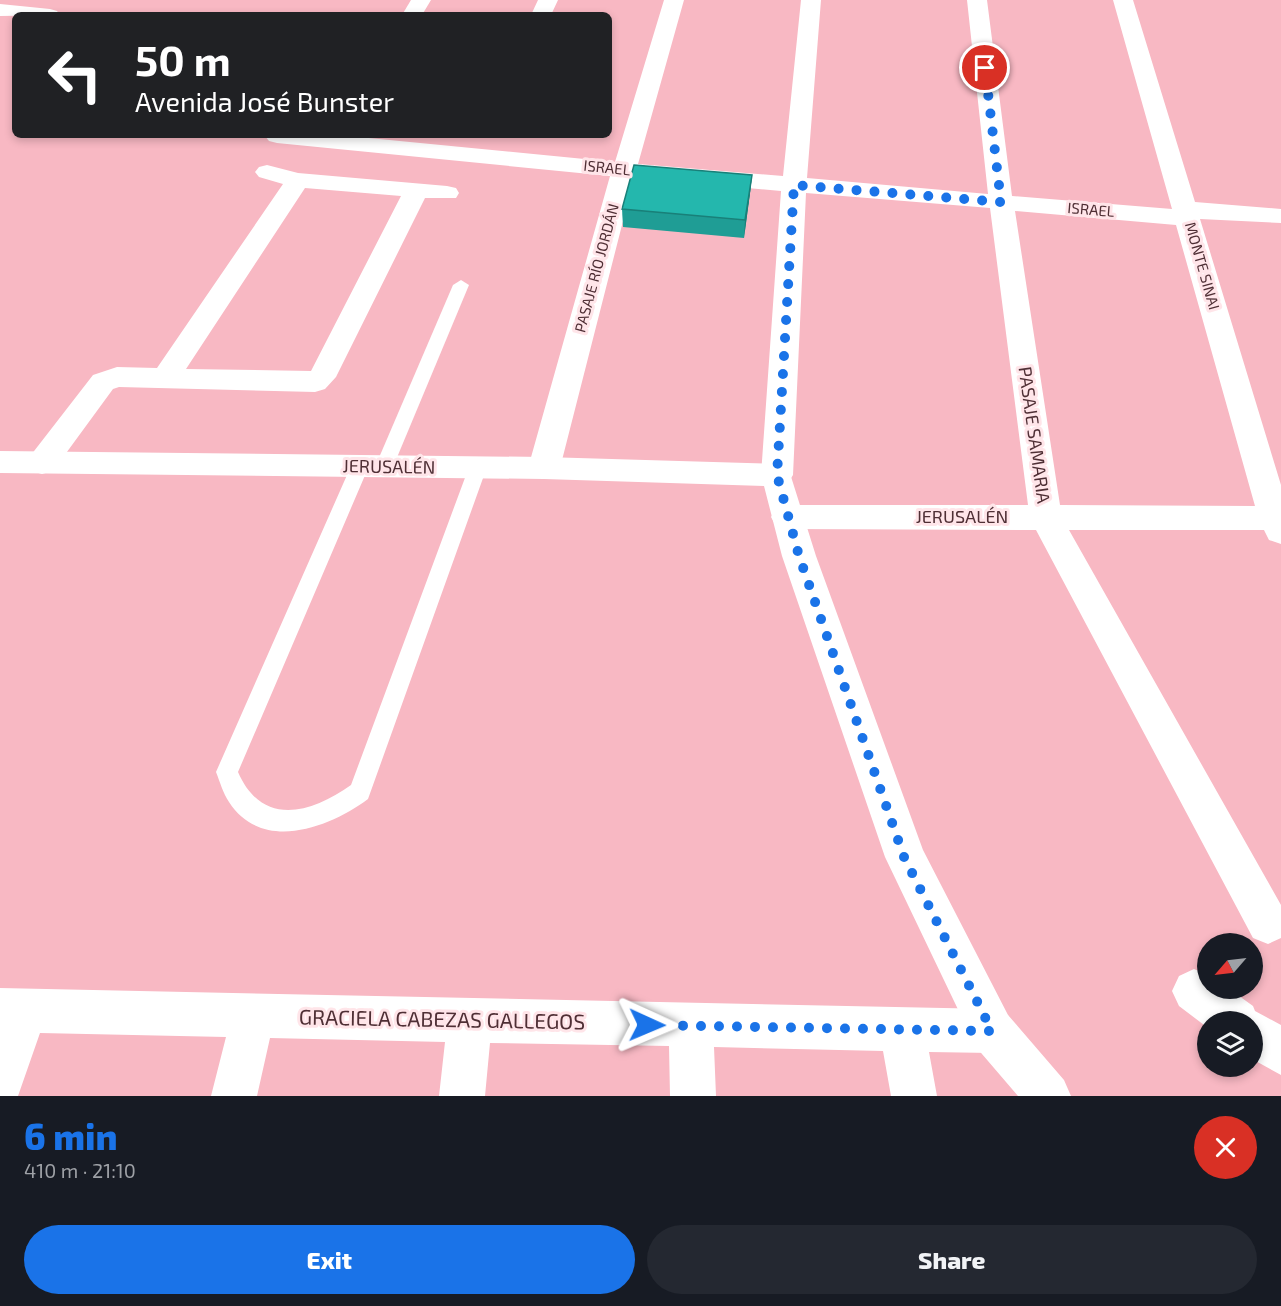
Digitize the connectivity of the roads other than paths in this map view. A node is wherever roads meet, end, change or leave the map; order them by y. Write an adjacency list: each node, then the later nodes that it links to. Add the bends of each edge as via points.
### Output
1 (674, 0): 10 (street, PASAJE RÍO JORDÁN)
2 (812, 0): 13 (street)
3 (977, 0): 16 (street, PASAJE SAMARIA)
4 (1123, 0): 17 (street, MONTE SINAI)
5 (0, 10): 6 (street)
6 (20, 12)
7 (320, 138): 8 (street, ISRAEL)
8 (342, 139): 9 (street, ISRAEL)
9 (485, 145): 10 (street, ISRAEL)
10 (624, 170): 13 (street, ISRAEL); 25 (street, PASAJE RÍO JORDÁN)
11 (267, 172): 12 (street)
12 (298, 180): 14 (street); 20 (street)
13 (794, 185): 16 (street, ISRAEL); 26 (street)
14 (416, 191): 15 (street); 20 (street, via 322,377 315,382)
15 (447, 193)
16 (1001, 202): 17 (street, ISRAEL); 28 (street, PASAJE SAMARIA)
17 (1186, 214): 18 (street, ISRAEL); 29 (street, MONTE SINAI)
18 (1281, 216)
19 (461, 285): 23 (lane)
20 (165, 378): 22 (street, via 117,377 103,382)
21 (0, 462): 22 (street, JERUSALÉN)
22 (42, 463): 23 (street, JERUSALÉN)
23 (372, 466): 24 (street, JERUSALÉN); 24 (lane, via 227,772 238,798 248,808 276,820 311,819 330,813 360,792)
24 (478, 467): 25 (street, JERUSALÉN)
25 (544, 468): 26 (street, JERUSALÉN)
26 (777, 475): 27 (street)
27 (787, 517): 28 (street, JERUSALÉN); 38 (street, via 904,857)
28 (1046, 518): 29 (street, JERUSALÉN); 30 (street, PASAJE SAMARIA)
29 (1279, 523)
30 (1268, 923)
31 (1194, 991): 33 (street)
32 (13, 1011): 34 (street, GRACIELA CABEZAS GALLEGOS); 41 (street)
33 (1222, 1011)
34 (253, 1016): 35 (street, GRACIELA CABEZAS GALLEGOS); 42 (street)
35 (470, 1021): 36 (street, GRACIELA CABEZAS GALLEGOS); 43 (street)
36 (691, 1026): 37 (street, GRACIELA CABEZAS GALLEGOS); 44 (street)
37 (902, 1030): 38 (street, GRACIELA CABEZAS GALLEGOS); 45 (street)
38 (992, 1031): 46 (street)
39 (1263, 1040): 40 (street)
40 (1281, 1052)
41 (0, 1083)
42 (234, 1096)
43 (462, 1096)
44 (693, 1096)
45 (914, 1096)
46 (1048, 1096)

